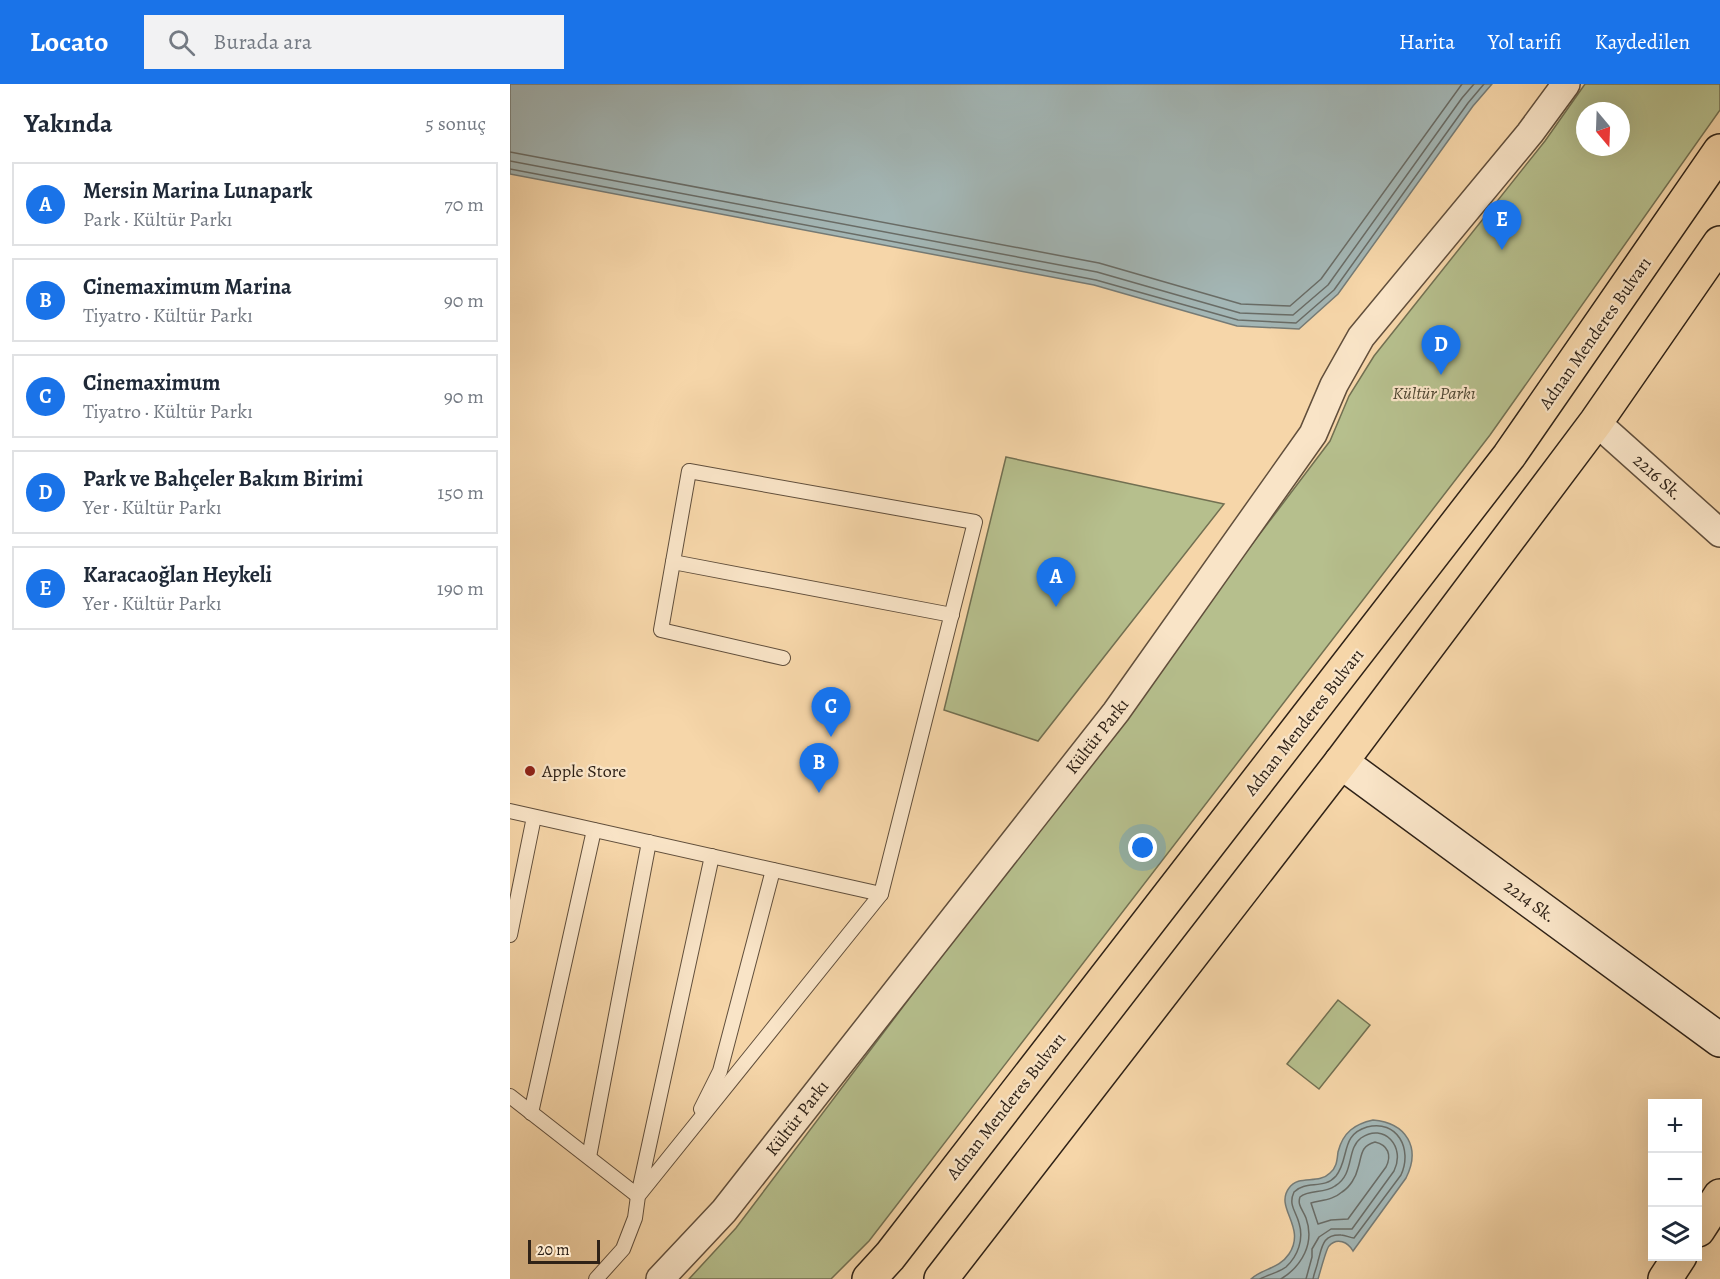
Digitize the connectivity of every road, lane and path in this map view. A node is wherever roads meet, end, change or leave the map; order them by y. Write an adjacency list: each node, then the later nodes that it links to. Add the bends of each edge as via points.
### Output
1 (1566, 84): 28 (street, Kültür Parkı, via 1361,337 1313,434 1116,712 724,1211)
2 (1720, 151): 29 (main road, Adnan Menderes Bulvarı, via 1509,456)
3 (1719, 247): 4 (main road)
4 (1596, 422): 5 (street, 2216 Sk.); 9 (main road)
5 (1720, 533)
6 (673, 562): 7 (lane); 7 (lane, via 689,471 975,522); 8 (lane, via 661,630)
7 (951, 615): 16 (lane)
8 (783, 658)
9 (1341, 762): 18 (street, 2214 Sk.); 30 (main road)
10 (510, 812): 11 (lane)
11 (534, 817): 12 (lane); 17 (lane)
12 (594, 830): 13 (lane); 20 (lane)
13 (649, 842): 14 (lane); 22 (lane)
14 (711, 856): 15 (lane); 23 (lane)
15 (773, 870): 16 (lane); 21 (lane, via 720,1071)
16 (881, 894): 21 (lane)
17 (510, 935)
18 (1720, 1040)
19 (510, 1096): 20 (lane)
20 (531, 1113): 22 (lane)
21 (686, 1137): 23 (lane)
22 (589, 1157): 23 (lane)
23 (638, 1196): 27 (lane, via 635,1218 623,1249)
24 (1720, 1196): 25 (main road)
25 (1702, 1224)
26 (1677, 1261): 31 (main road)
27 (596, 1279)
28 (660, 1279)
29 (869, 1279)
30 (941, 1279)
31 (1665, 1279)

